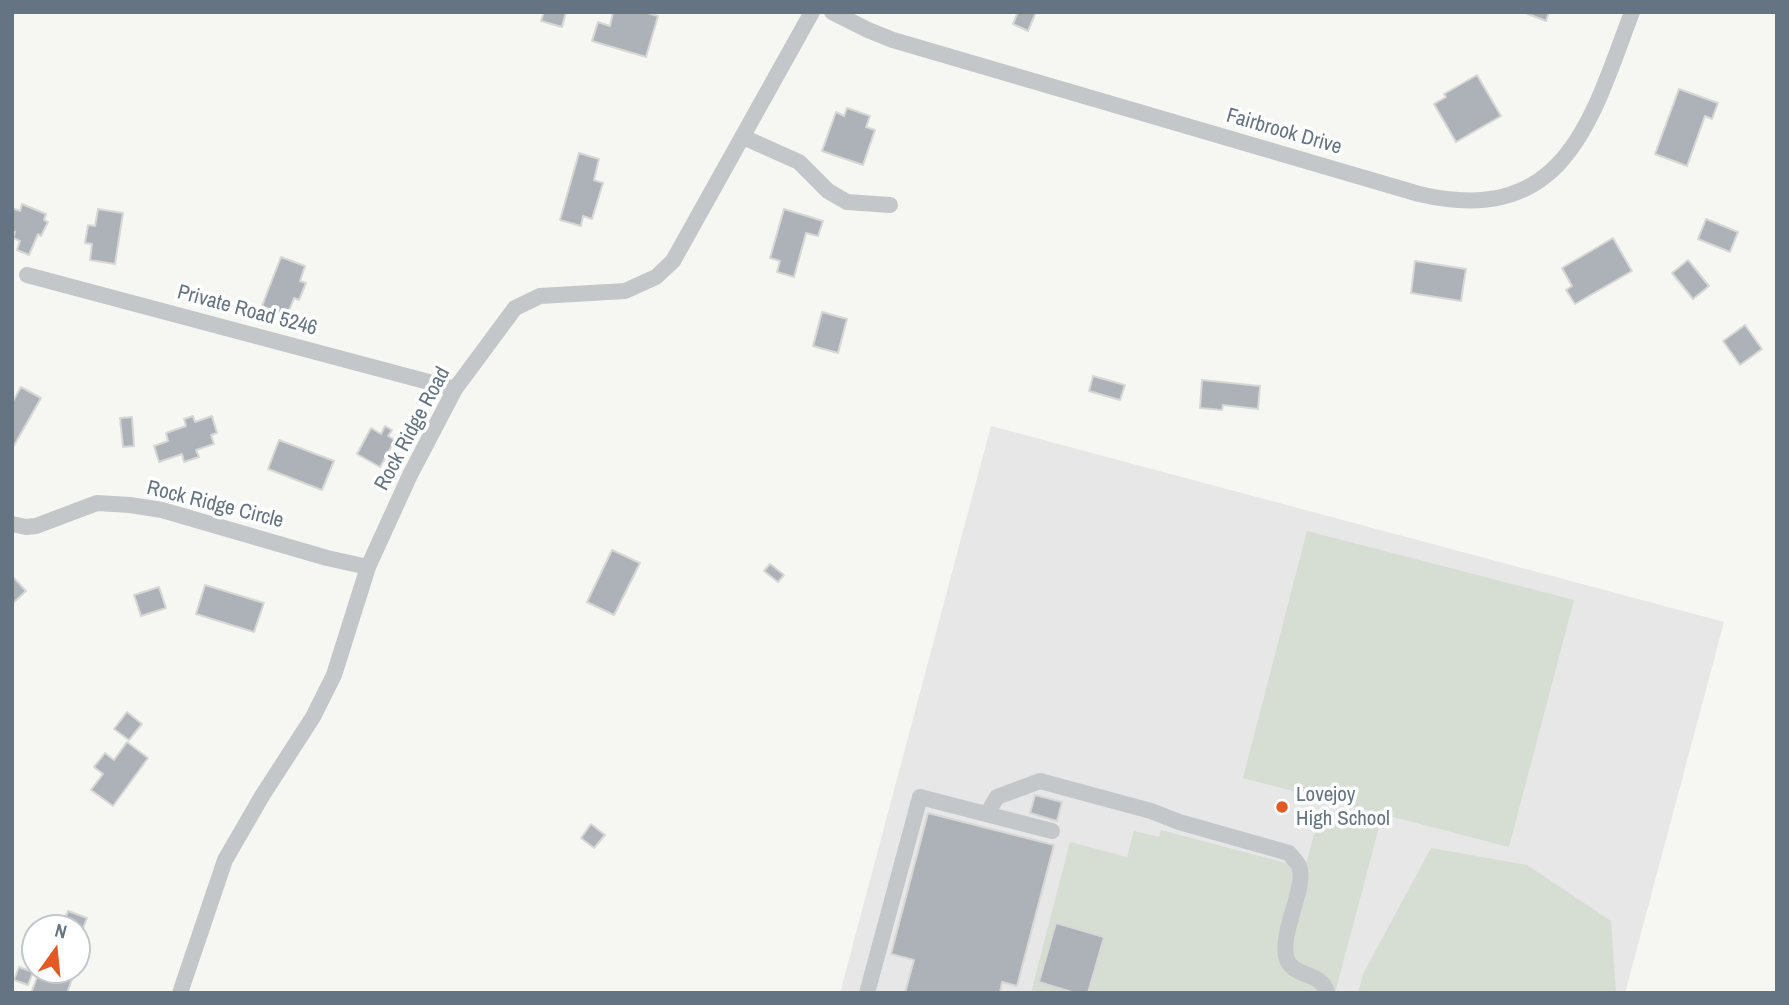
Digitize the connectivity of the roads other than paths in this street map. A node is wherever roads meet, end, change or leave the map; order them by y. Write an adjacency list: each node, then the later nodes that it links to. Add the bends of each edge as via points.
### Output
1 (812, 12): 4 (street, Rock Ridge Road)
2 (832, 12): 3 (street, Fairbrook Drive, via 892,40 1419,194 1483,201 1516,193 1559,165 1596,108)
3 (1632, 12)
4 (743, 137): 5 (street, via 799,162 828,191 847,202); 7 (street, Rock Ridge Road, via 673,261 656,277 625,291 540,296 515,307)
5 (890, 205)
6 (27, 275): 7 (street, Private Road 5246)
7 (455, 389): 9 (street, Rock Ridge Road)
8 (12, 524): 9 (street, Rock Ridge Circle, via 36,526 97,503 130,505)
9 (368, 567): 12 (street, Rock Ridge Road, via 334,676 225,860)
10 (987, 814): 11 (street); 13 (street, via 920,797); 14 (street, via 998,797 1040,781 1289,853 1299,866 1300,878 1285,940 1286,960 1297,971 1318,978)
11 (1052, 831)
12 (180, 993)
13 (867, 993)
14 (1327, 993)

